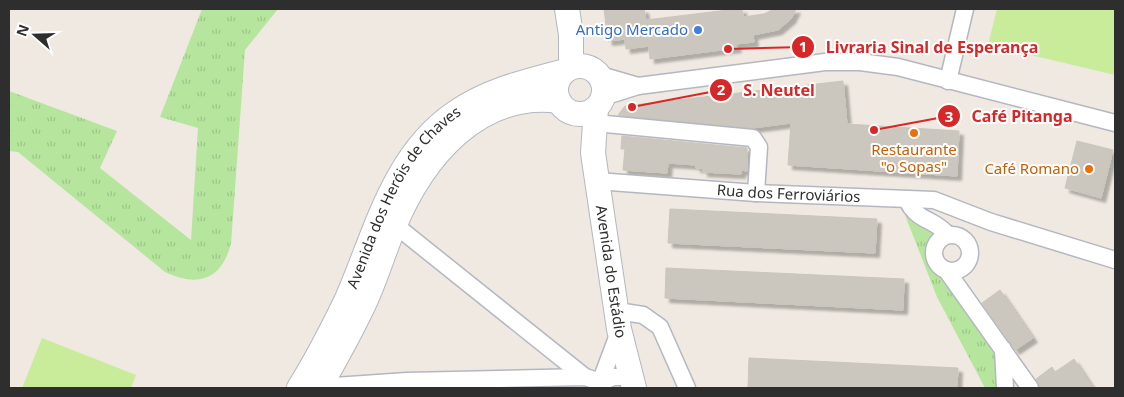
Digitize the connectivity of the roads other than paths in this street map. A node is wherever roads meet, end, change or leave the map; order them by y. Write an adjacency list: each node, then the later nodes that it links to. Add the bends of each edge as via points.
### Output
1 (567, 9): 5 (main road)
2 (966, 9): 3 (street)
3 (948, 81): 4 (street, via 889,66 844,62); 6 (street)
4 (638, 86): 5 (street); 5 (street)
5 (583, 91): 7 (main road, Avenida do Estádio); 8 (street, via 753,138 759,147); 10 (main road, Avenida dos Heróis de Chaves, via 515,102 469,123 426,166); 20 (main road, Avenida dos Heróis de Chaves, via 526,81 480,98 454,113 425,140 394,187 378,219)
6 (1115, 123)
7 (598, 181): 8 (street, Rua dos Ferroviários); 14 (main road, Avenida do Estádio)
8 (756, 193): 9 (street, Rua dos Ferroviários)
9 (907, 200): 11 (street, via 912,212); 12 (street, Rua dos Ferroviários, via 934,200)
10 (395, 225): 16 (street); 20 (main road, Avenida dos Heróis de Chaves, via 363,307)
11 (948, 235): 13 (street, via 938,242 934,253 937,264); 13 (street, via 959,236 970,250 964,266 959,270)
12 (1115, 260)
13 (947, 270): 15 (street)
14 (618, 320): 17 (main road, Avenida do Estádio); 19 (street); 21 (street, via 643,315 660,327)
15 (1003, 349): 22 (street); 23 (street)
16 (585, 378): 18 (street); 19 (street)
17 (632, 383): 19 (street, via 614,377)
18 (407, 385): 20 (street)
19 (600, 385)
20 (312, 388)
21 (687, 388)
22 (1005, 388)
23 (1030, 388)

